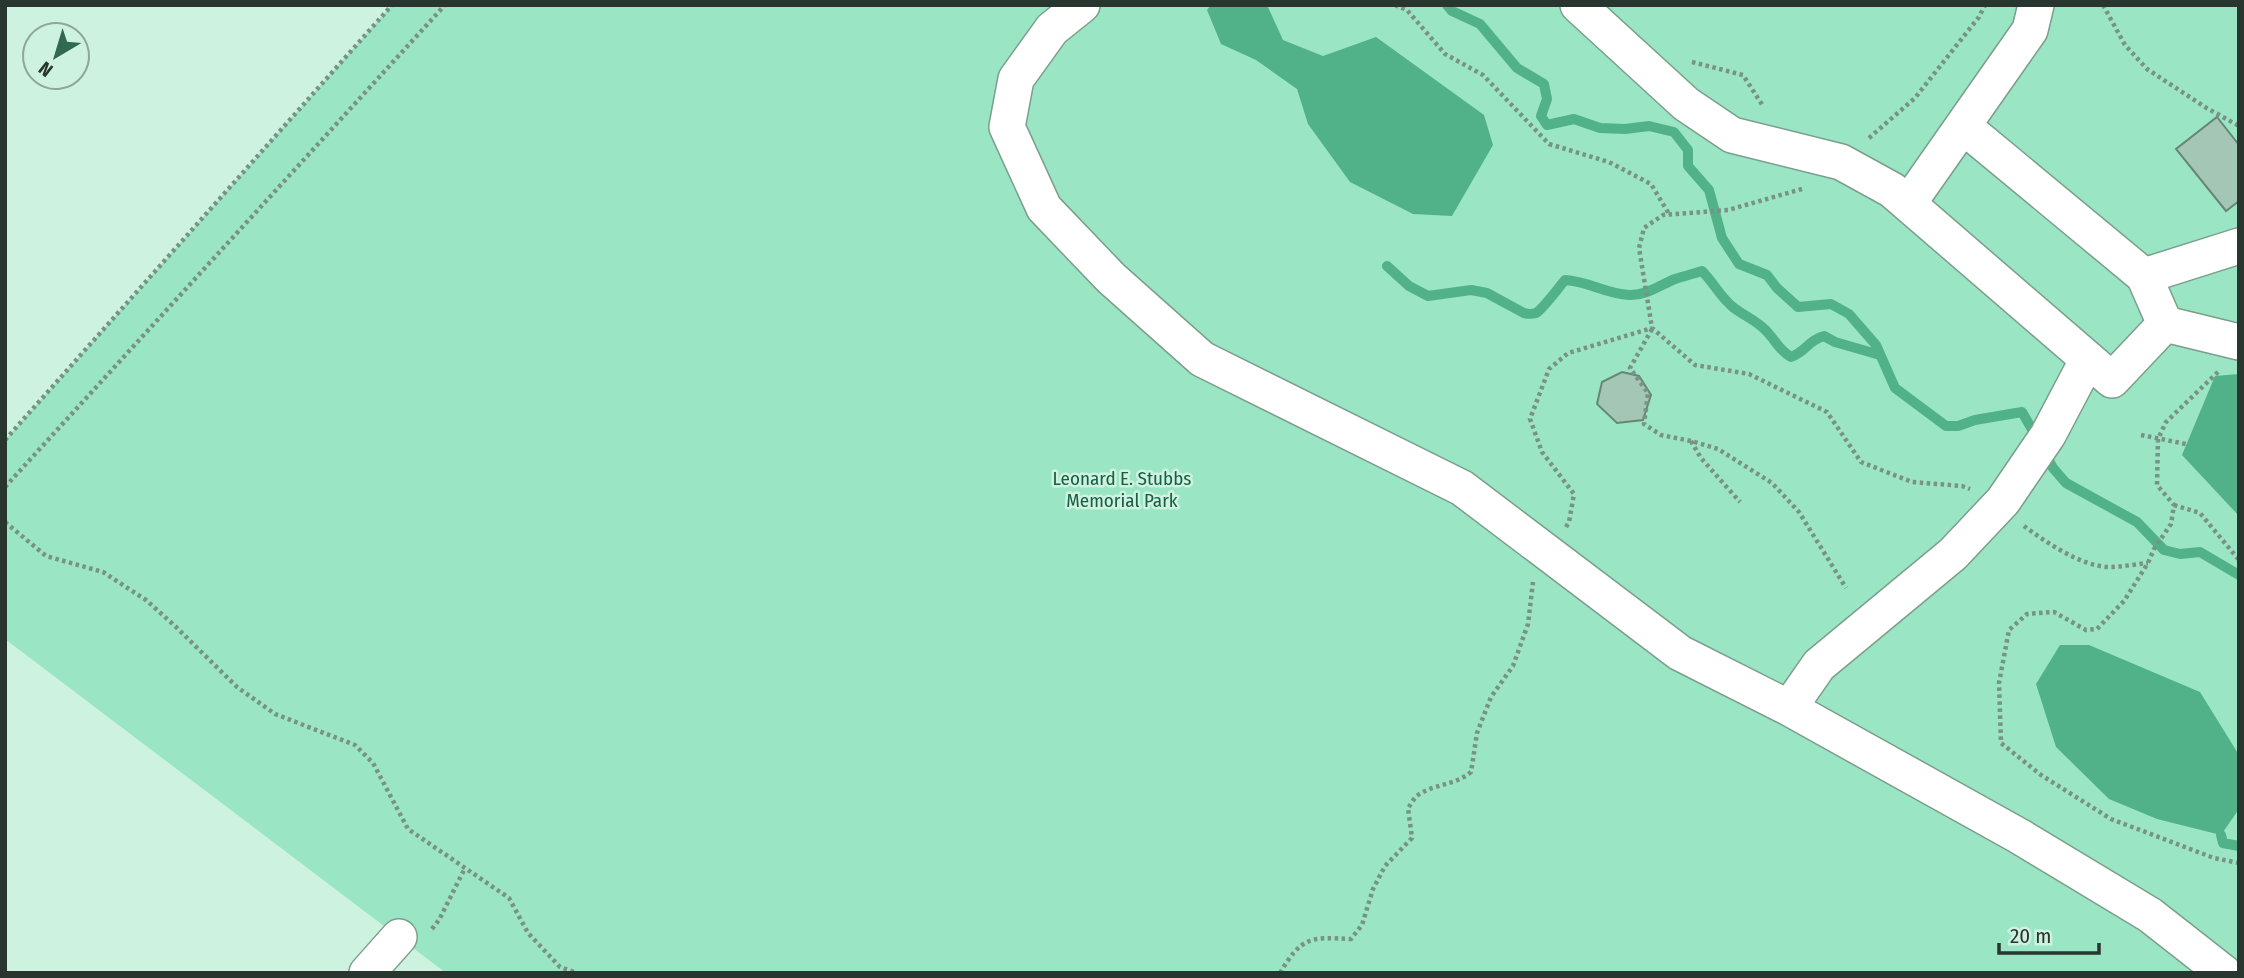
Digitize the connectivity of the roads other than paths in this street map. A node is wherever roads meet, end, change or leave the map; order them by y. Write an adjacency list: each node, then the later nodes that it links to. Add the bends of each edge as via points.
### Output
1 (1082, 5): 11 (street, via 1052,29 1016,79 1007,127 1044,208 1111,278 1202,359 1462,488 1680,653)
2 (1578, 5): 5 (street, via 1686,104 1732,135 1841,162)
3 (2036, 5): 4 (street, via 2030,30)
4 (1963, 126): 5 (street); 7 (street)
5 (1908, 204): 10 (street)
6 (2239, 246): 7 (street)
7 (2144, 276): 8 (street)
8 (2165, 324): 9 (street); 10 (street, via 2112,380)
9 (2230, 356)
10 (2088, 359): 11 (street, via 2048,435 2003,501 1953,554 1819,665)
11 (1789, 708): 14 (street, via 2150,915)
12 (400, 937): 13 (street)
13 (367, 973)
14 (2224, 973)

